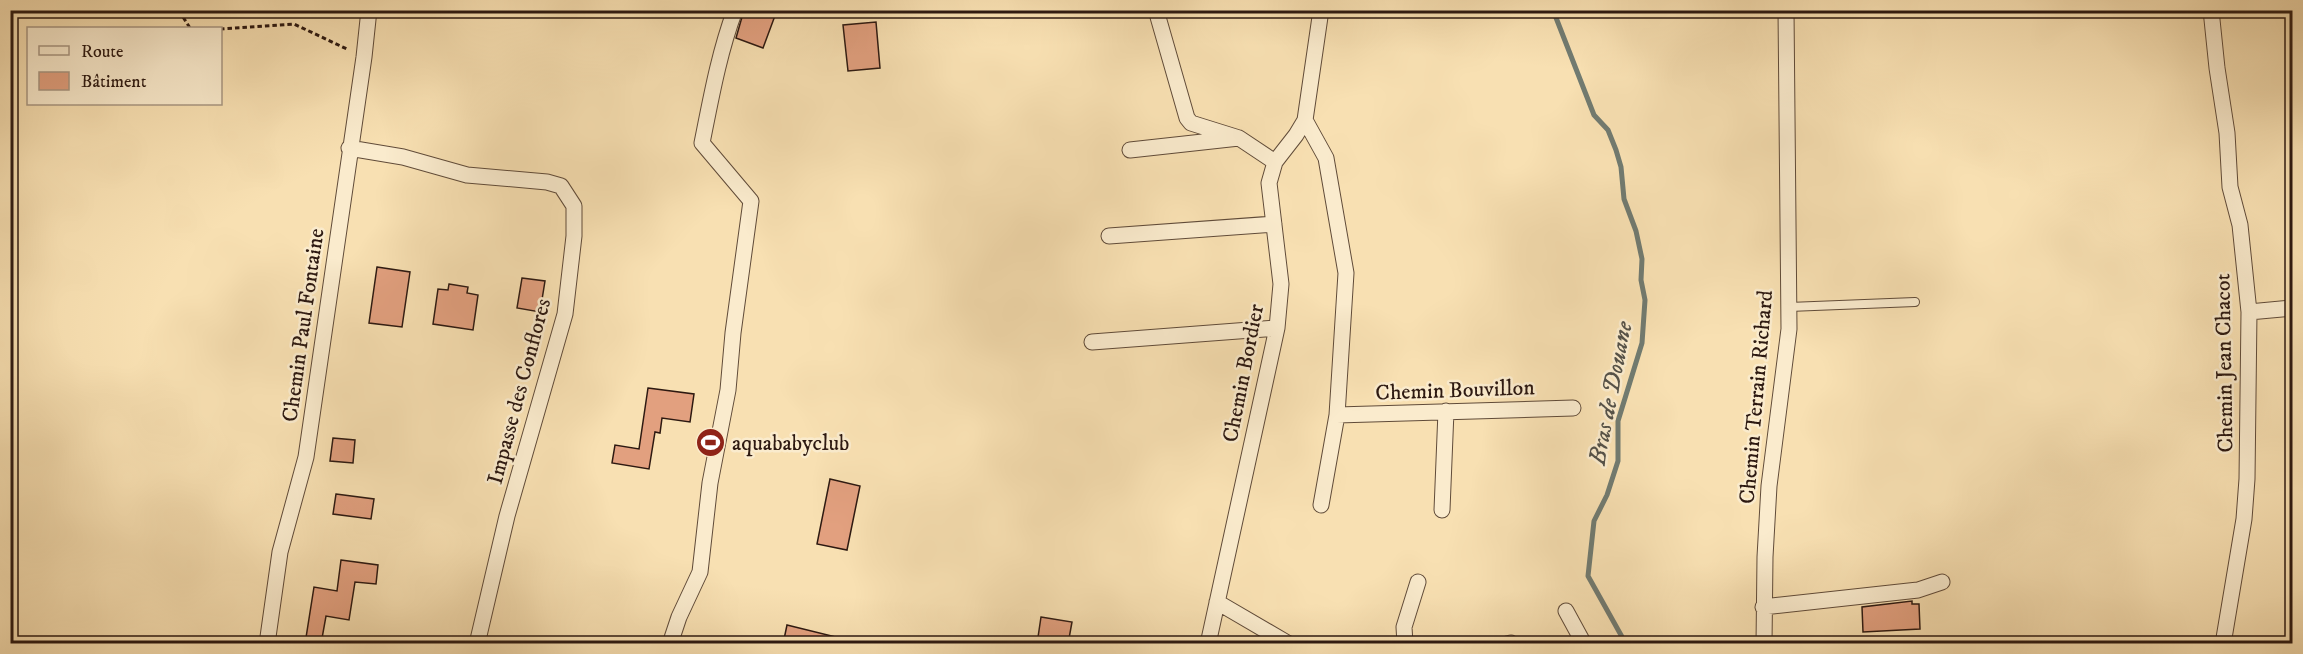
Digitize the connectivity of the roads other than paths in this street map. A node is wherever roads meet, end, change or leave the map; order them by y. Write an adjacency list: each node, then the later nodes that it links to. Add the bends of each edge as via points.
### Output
1 (369, 10): 9 (street, Chemin Paul Fontaine)
2 (735, 10): 32 (street, via 712,90 702,143 752,201 700,572)
3 (1156, 10): 8 (street, via 1187,118 1191,123)
4 (1321, 10): 7 (street, Chemin Bordier)
5 (1786, 10): 15 (street, Chemin Terrain Richard)
6 (2211, 10): 17 (street, Chemin Jean Chacot, via 2230,187 2241,225)
7 (1305, 120): 11 (street, Chemin Bordier); 22 (street, via 1326,158 1346,273)
8 (1239, 138): 10 (street); 11 (street)
9 (350, 148): 30 (street, Chemin Paul Fontaine, via 306,457 280,552); 31 (street, Impasse des Conflores, via 403,157 467,175 547,182 561,186 574,206 565,314 507,516)
10 (1130, 150)
11 (1275, 162): 12 (street, Chemin Bordier, via 1269,183)
12 (1274, 224): 13 (street); 18 (street, Chemin Bordier, via 1281,284)
13 (1109, 236)
14 (1915, 302): 15 (lane)
15 (1789, 307): 28 (street, Chemin Terrain Richard, via 1769,486)
16 (2292, 308): 17 (street)
17 (2249, 312): 38 (street, Chemin Jean Chacot, via 2244,519)
18 (1277, 328): 19 (street); 27 (street, Chemin Bordier)
19 (1092, 342)
20 (1574, 408): 21 (street, Chemin Bouvillon)
21 (1446, 411): 22 (street, Chemin Bouvillon); 24 (street)
22 (1337, 414): 23 (street)
23 (1321, 505)
24 (1442, 510)
25 (1418, 582): 35 (street, via 1404,627)
26 (1942, 582): 28 (street, via 1918,590)
27 (1216, 602): 33 (street, Chemin Bordier); 34 (street)
28 (1763, 608): 37 (street, Chemin Terrain Richard)
29 (1566, 610): 36 (street)
30 (267, 644)
31 (477, 644)
32 (670, 644)
33 (1208, 644)
34 (1289, 644)
35 (1405, 644)
36 (1584, 644)
37 (1764, 644)
38 (2223, 644)

